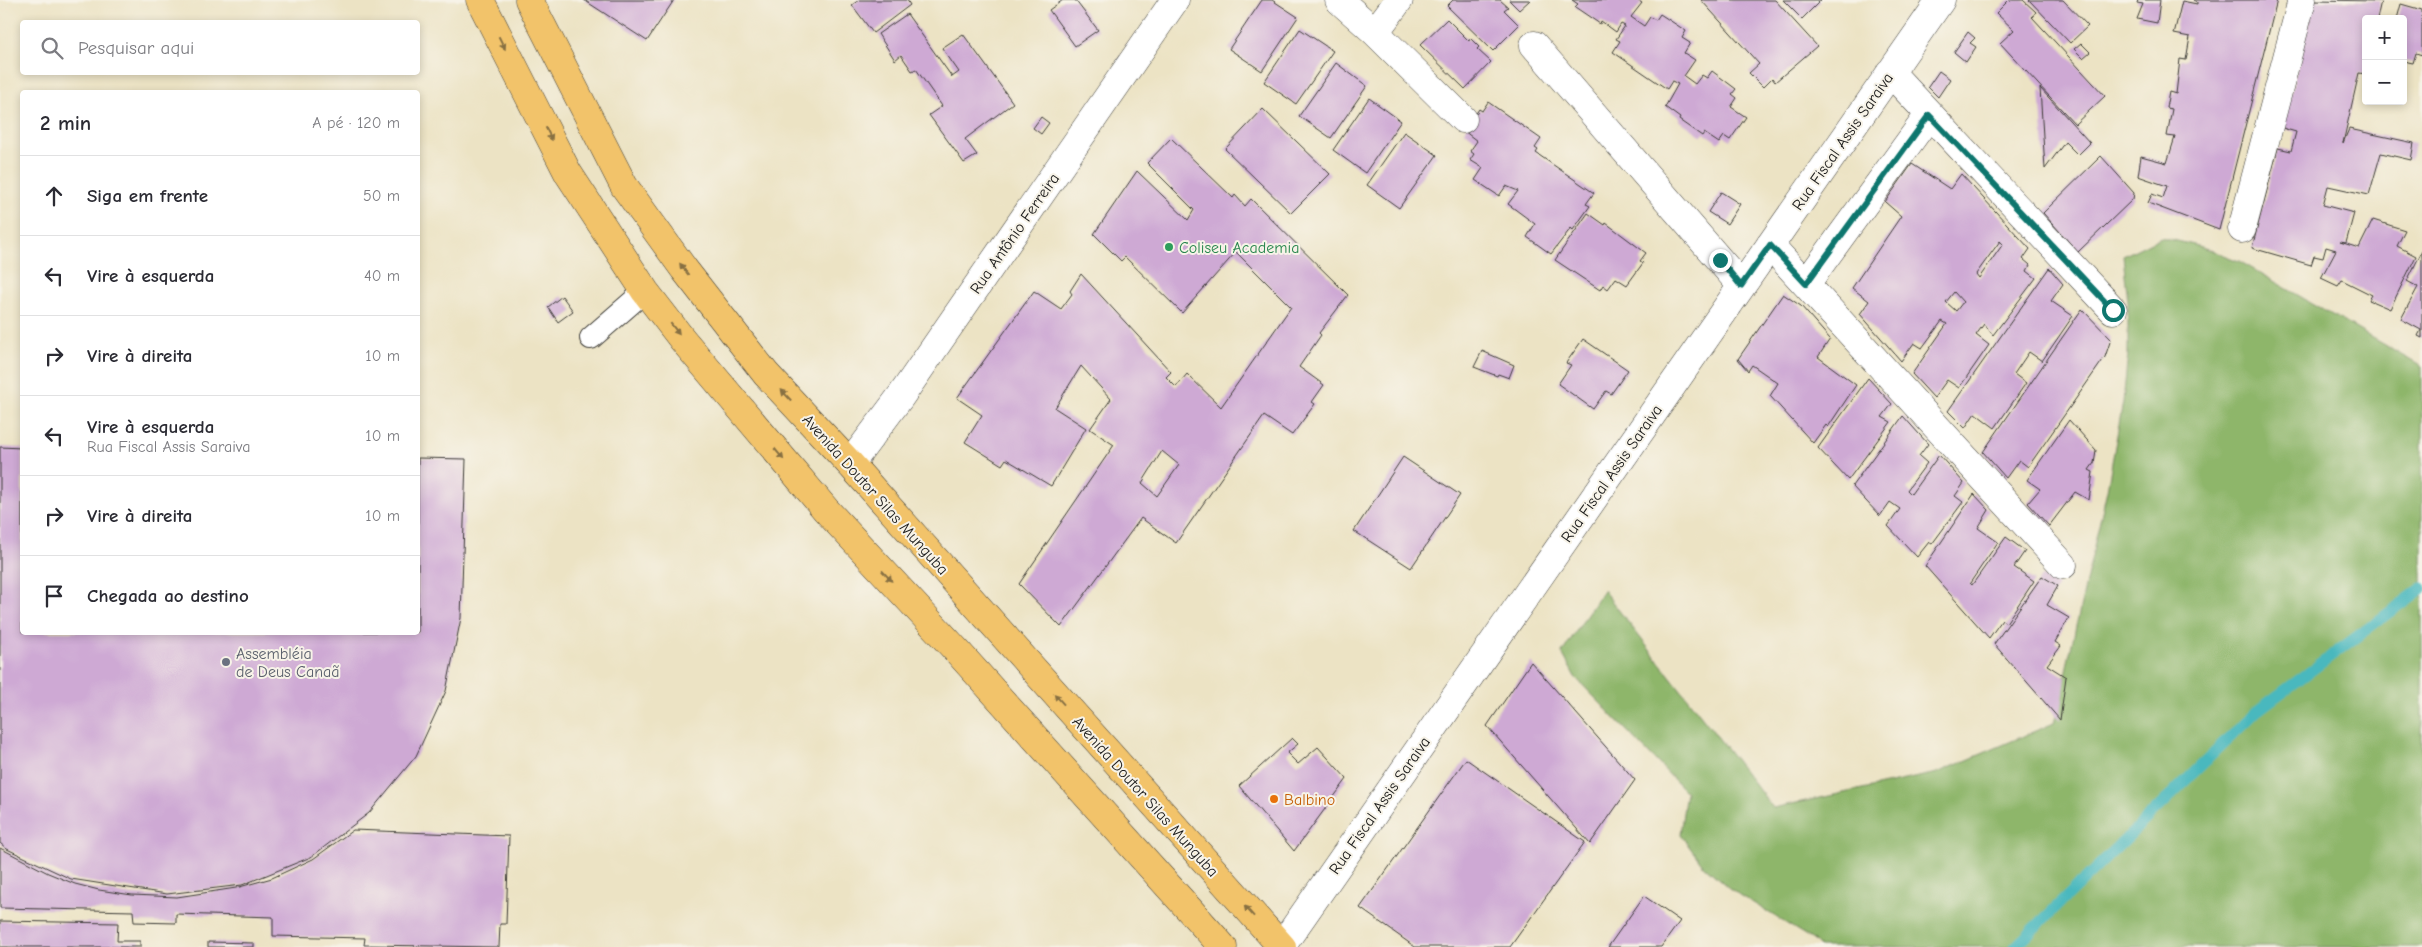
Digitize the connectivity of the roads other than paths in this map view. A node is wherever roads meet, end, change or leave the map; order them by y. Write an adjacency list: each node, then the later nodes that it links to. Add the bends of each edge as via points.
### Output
1 (480, 0): 17 (main road, one-way to 17, via 568,173)
2 (529, 0): 20 (main road, Avenida Doutor Silas Munguba, one-way to 2, via 766,374 624,186)
3 (1175, 0): 20 (street, Rua Antônio Ferreira)
4 (1339, 0): 8 (street)
5 (1399, 0): 8 (street)
6 (1941, 0): 10 (street, Rua Fiscal Assis Saraiva)
7 (2302, 0): 13 (street)
8 (1375, 32): 12 (street)
9 (1534, 45): 16 (street)
10 (1890, 72): 11 (street); 14 (street, Rua Fiscal Assis Saraiva)
11 (1929, 115): 15 (street); 18 (street)
12 (1463, 119)
13 (2242, 229)
14 (1770, 245): 15 (street); 16 (street, Rua Fiscal Assis Saraiva)
15 (1806, 284): 21 (street)
16 (1741, 286): 23 (street, Rua Fiscal Assis Saraiva)
17 (645, 291): 19 (lane); 22 (main road, one-way to 22, via 826,510)
18 (2113, 310)
19 (591, 338)
20 (850, 464): 23 (main road, Avenida Doutor Silas Munguba, one-way to 20)
21 (2063, 564)
22 (1223, 947)
23 (1281, 947)

